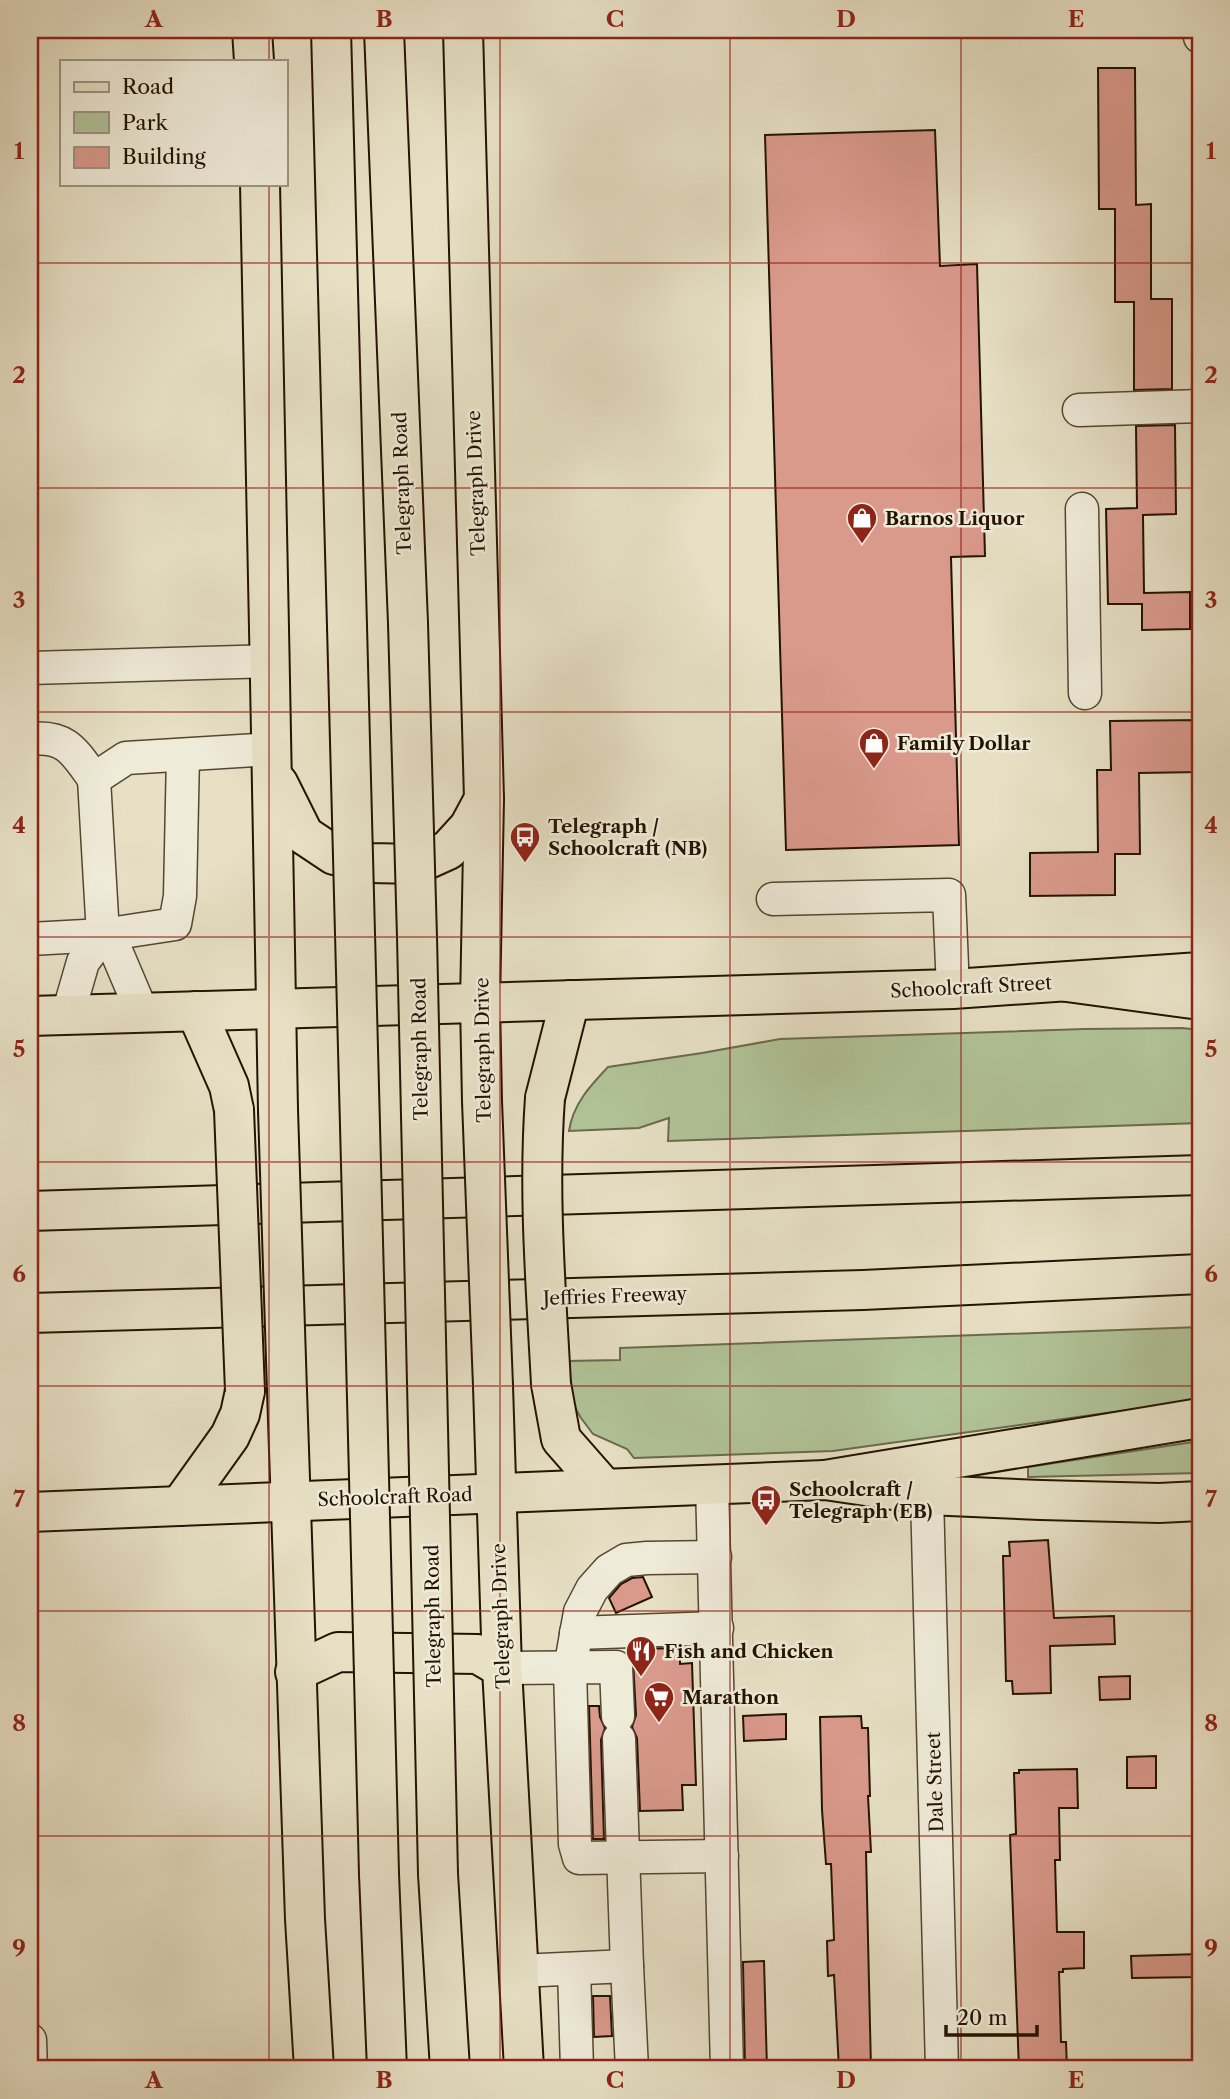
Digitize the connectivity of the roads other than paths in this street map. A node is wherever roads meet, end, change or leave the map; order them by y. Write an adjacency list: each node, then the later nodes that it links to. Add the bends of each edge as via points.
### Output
1 (252, 30): 7 (main road)
2 (331, 30): 62 (main road, bridge, via 369,1545)
3 (384, 30): 63 (main road, Telegraph Road, bridge, via 408,623 438,1874)
4 (463, 30): 19 (main road, Telegraph Drive)
5 (1199, 30): 6 (street)
6 (1200, 37)
7 (254, 60)
8 (260, 186): 12 (main road)
9 (1200, 405): 10 (street)
10 (1079, 410)
11 (1082, 509): 14 (street)
12 (271, 660): 13 (street); 17 (main road)
13 (30, 668)
14 (1085, 693)
15 (30, 739): 18 (street, via 49,737 74,751)
16 (183, 755): 17 (street); 18 (street, via 125,758); 21 (street, via 180,896 175,924)
17 (273, 762): 19 (main road, via 304,835 334,855 371,863 418,864 448,850 469,827); 29 (main road)
18 (94, 779): 21 (street)
19 (484, 799): 28 (main road, Telegraph Drive)
20 (773, 899): 25 (street, via 949,895)
21 (103, 935): 22 (street); 31 (street, via 114,946); 32 (street, via 83,962)
22 (30, 939)
23 (1200, 972): 24 (main road, Schoolcraft Street)
24 (1068, 982): 25 (main road, Schoolcraft Street); 27 (main road)
25 (953, 989): 26 (main road, Schoolcraft Street)
26 (570, 1000): 28 (main road); 41 (main road, bridge, via 543,1122 551,1384 561,1439)
27 (1200, 1000)
28 (481, 1003): 29 (main road); 42 (main road, Telegraph Drive, bridge)
29 (276, 1008): 30 (main road); 44 (main road, bridge)
30 (196, 1011): 31 (main road); 46 (main road, bridge, via 229,1086 234,1110 245,1391 230,1436)
31 (142, 1012): 32 (main road)
32 (68, 1014): 33 (main road)
33 (30, 1016)
34 (1200, 1175): 35 (main road)
35 (30, 1210)
36 (1200, 1274): 37 (main road, Jeffries Freeway, via 863,1290)
37 (30, 1313)
38 (1200, 1418): 39 (main road)
39 (825, 1480): 40 (main road, Schoolcraft Road); 43 (main road)
40 (712, 1484): 41 (main road, Schoolcraft Road); 48 (street)
41 (604, 1488): 42 (main road, Schoolcraft Road)
42 (497, 1493): 44 (main road, Schoolcraft Road); 51 (main road, Telegraph Drive)
43 (927, 1495): 45 (main road); 68 (street, Dale Street)
44 (290, 1501): 46 (main road, Schoolcraft Road); 53 (main road)
45 (1200, 1501)
46 (180, 1506): 47 (main road, Schoolcraft Road)
47 (30, 1512)
48 (715, 1558): 49 (street); 50 (street, via 626,1560 592,1589)
49 (717, 1628): 50 (street); 54 (street)
50 (576, 1633): 52 (street)
51 (502, 1668): 52 (street); 53 (main road, via 478,1654 338,1652); 58 (main road, Telegraph Drive)
52 (570, 1669): 55 (street, via 575,1844 579,1858); 55 (street, via 616,1667)
53 (295, 1672): 61 (main road)
54 (722, 1856): 55 (street); 67 (street)
55 (623, 1858): 56 (street)
56 (627, 1966): 57 (street); 66 (street)
57 (574, 1969): 58 (street); 65 (street)
58 (519, 1970): 64 (main road, Telegraph Drive)
59 (30, 2040): 60 (street)
60 (31, 2069)
61 (314, 2069)
62 (387, 2069)
63 (450, 2069)
64 (524, 2069)
65 (577, 2069)
66 (632, 2069)
67 (727, 2069)
68 (942, 2069)

